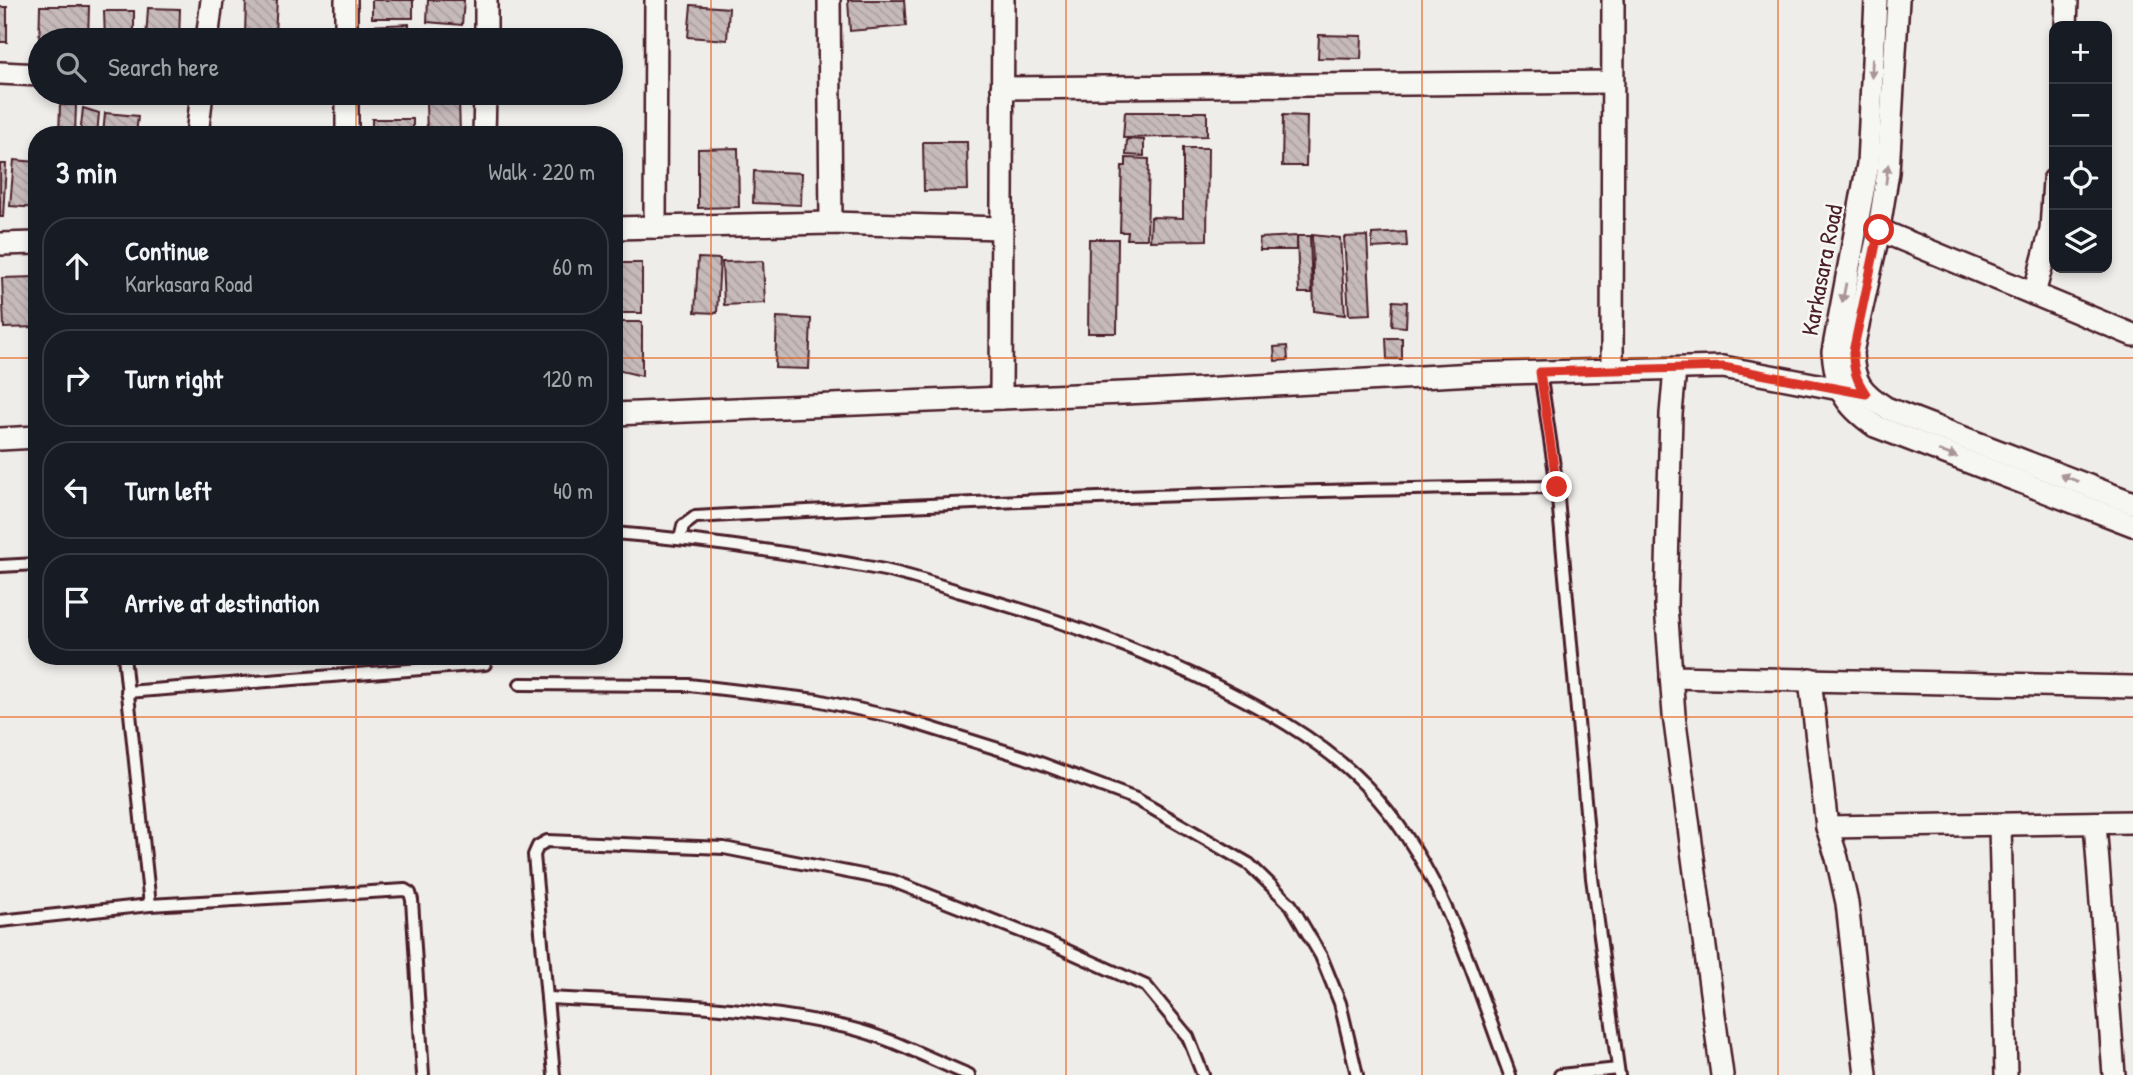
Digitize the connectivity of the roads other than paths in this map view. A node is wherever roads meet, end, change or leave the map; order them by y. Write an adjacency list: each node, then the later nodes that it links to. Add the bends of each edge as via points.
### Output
1 (212, 0): 12 (street)
2 (346, 0): 13 (street)
3 (486, 0): 14 (street)
4 (656, 0): 27 (street)
5 (829, 0): 26 (street)
6 (1003, 0): 18 (street)
7 (1613, 0): 17 (street)
8 (1876, 0): 38 (street, Karkasara Road, one-way to 38, via 1867,164 1833,352)
9 (1898, 0): 30 (street, Karkasara Road, one-way to 9, via 1889,158)
10 (2067, 0): 11 (street)
11 (2066, 21)
12 (208, 28)
13 (346, 28)
14 (486, 28)
15 (0, 73): 16 (street)
16 (28, 74)
17 (1611, 82): 18 (street); 36 (street)
18 (1002, 88): 29 (street)
19 (201, 105): 22 (street)
20 (347, 105): 23 (street)
21 (485, 105): 24 (street)
22 (198, 126)
23 (347, 126)
24 (484, 126)
25 (2052, 210): 33 (street)
26 (831, 223): 27 (street); 29 (street)
27 (655, 227): 28 (street)
28 (623, 228)
29 (1001, 228): 40 (street)
30 (1879, 230): 33 (street); 39 (street, Karkasara Road, via 1853,352 1857,382)
31 (28, 243): 32 (street)
32 (0, 244)
33 (2034, 295): 34 (street)
34 (2133, 335)
35 (1675, 369): 36 (street); 38 (street, via 1723,367); 53 (street, via 1665,607)
36 (1612, 370): 37 (street)
37 (1540, 372): 40 (street); 44 (lane)
38 (1841, 390): 39 (street); 46 (street, Karkasara Road, one-way to 46, via 1855,412 1875,426)
39 (1866, 394): 45 (street, one-way to 39, via 1886,408)
40 (1001, 398): 41 (street)
41 (623, 414)
42 (28, 437): 43 (street)
43 (0, 439)
44 (1557, 487): 48 (lane, via 1367,488 1009,500 695,517 683,526); 65 (lane, via 1592,878)
45 (2133, 503)
46 (2133, 525)
47 (623, 534): 48 (lane)
48 (680, 538): 71 (lane, via 881,569 1021,609 1145,652 1282,721 1367,787 1409,841 1450,915)
49 (28, 564): 50 (lane)
50 (0, 566)
51 (125, 665): 57 (lane)
52 (472, 665): 57 (lane)
53 (1671, 677): 54 (street); 73 (street)
54 (1810, 679): 56 (street); 61 (street)
55 (520, 684): 70 (lane, via 690,685 817,700 902,719 1024,757 1136,799 1249,864 1291,905 1321,956 1340,1003)
56 (2133, 687)
57 (127, 691): 62 (lane)
58 (2133, 822): 59 (street)
59 (2095, 823): 60 (street); 76 (street)
60 (2000, 825): 61 (street); 75 (street)
61 (1827, 827): 74 (street, via 1847,903)
62 (150, 905): 63 (lane); 66 (lane, via 404,890 412,901)
63 (0, 921)
64 (547, 998): 67 (lane); 68 (lane, via 716,1006 849,1028); 69 (lane, via 534,855 538,846 547,841 724,848 893,881 1146,986 1188,1037)
65 (1619, 1072): 72 (lane)
66 (423, 1075)
67 (554, 1075)
68 (969, 1075)
69 (1203, 1075)
70 (1357, 1075)
71 (1510, 1075)
72 (1560, 1075)
73 (1722, 1075)
74 (1866, 1075)
75 (2006, 1075)
76 (2114, 1075)

